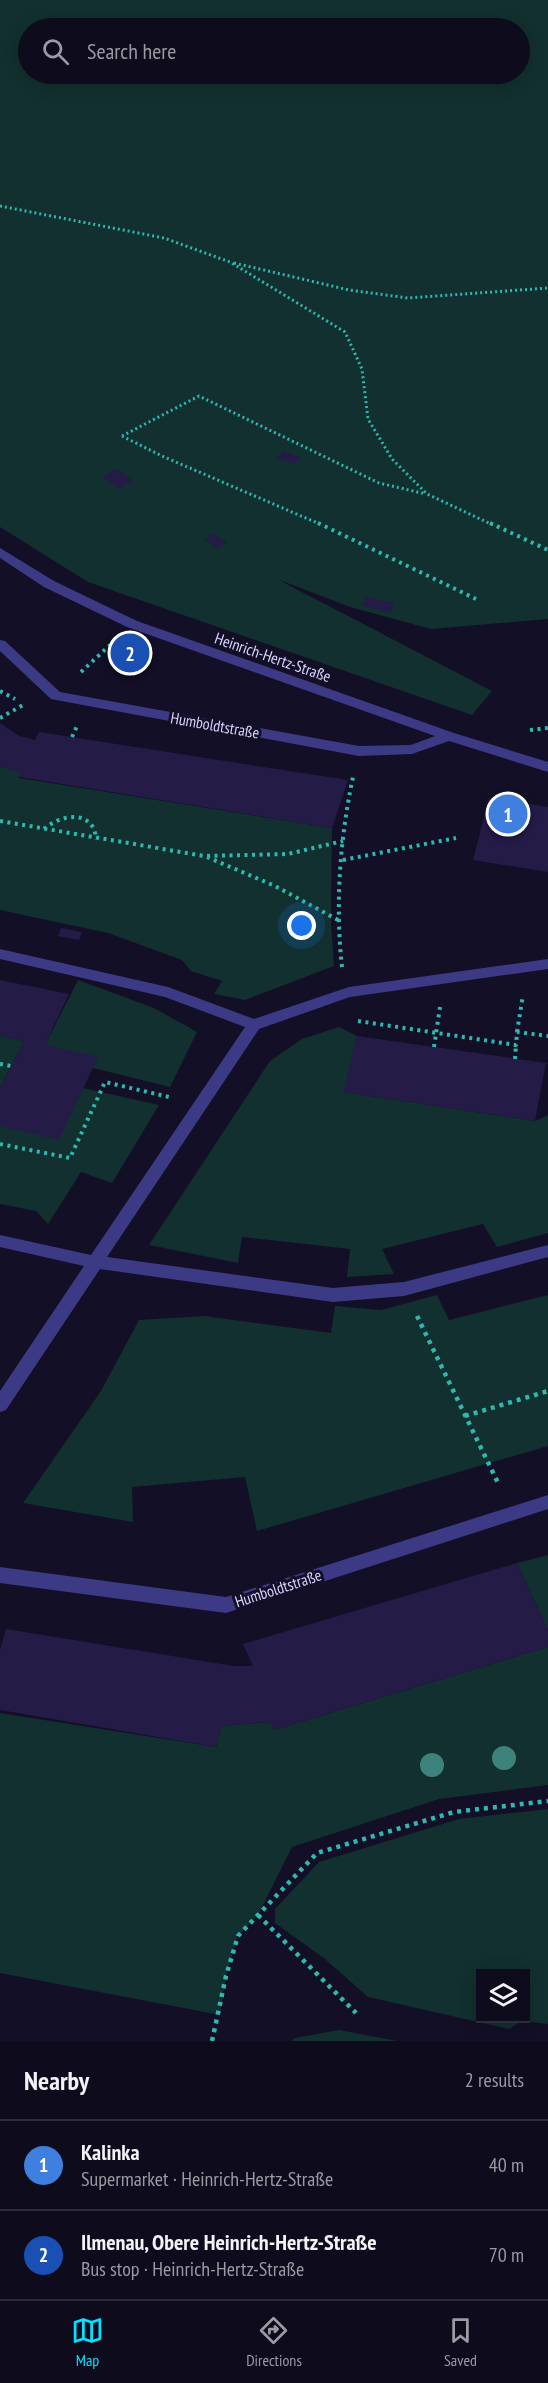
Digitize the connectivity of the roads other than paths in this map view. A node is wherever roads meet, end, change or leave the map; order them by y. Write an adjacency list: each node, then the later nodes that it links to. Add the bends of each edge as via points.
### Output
1 (0, 552): 3 (street, Heinrich-Hertz-Straße, via 49,584 132,624)
2 (0, 644): 3 (street, Humboldtstraße, via 56,696 359,750 412,749)
3 (448, 736): 4 (street, Heinrich-Hertz-Straße)
4 (548, 766)
5 (0, 954): 7 (street, via 168,992)
6 (548, 964): 7 (street, via 349,992)
7 (254, 1025): 10 (street)
8 (0, 1241): 10 (street)
9 (548, 1251): 10 (street, via 404,1289 333,1295)
10 (94, 1262): 11 (street)
11 (0, 1405)
12 (548, 1502): 13 (street, Humboldtstraße, via 226,1605)
13 (0, 1575)

